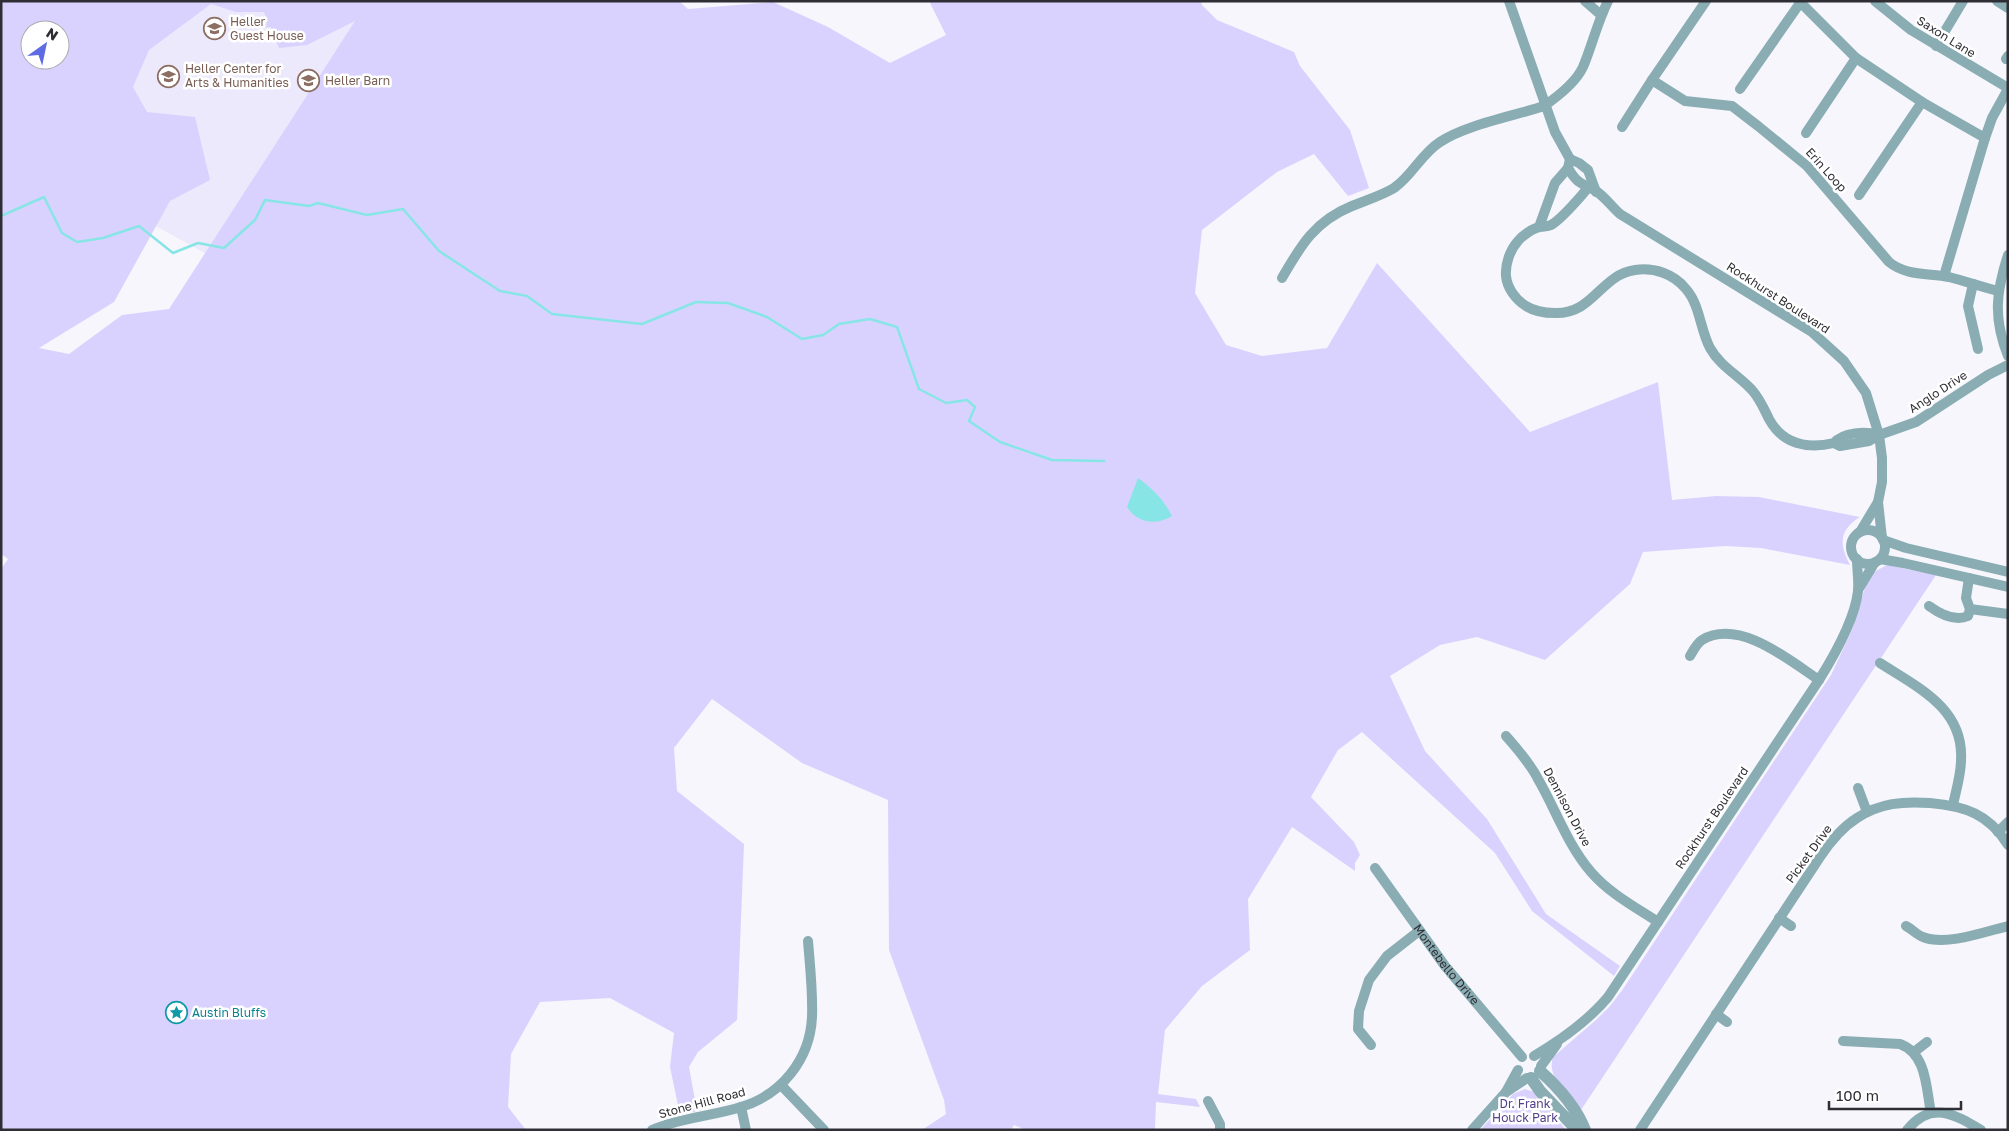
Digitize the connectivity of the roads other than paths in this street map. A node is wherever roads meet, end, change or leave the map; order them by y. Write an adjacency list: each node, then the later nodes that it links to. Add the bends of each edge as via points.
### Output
1 (1509, 1): 17 (street, Rockhurst Boulevard)
2 (1584, 1): 10 (street)
3 (1608, 1): 10 (street)
4 (1706, 1): 13 (street)
5 (1875, 1): 11 (street, Saxon Lane)
6 (1963, 1): 11 (street)
7 (1997, 1): 9 (street)
8 (1799, 2): 12 (street); 14 (street)
9 (2008, 8)
10 (1601, 15): 17 (street, via 1582,68 1560,94)
11 (1936, 46): 15 (street, Saxon Lane)
12 (1856, 58): 16 (street); 19 (street)
13 (1652, 80): 18 (street); 26 (street, Erin Loop, via 1685,101 1734,108 1803,162 1892,264 1910,272)
14 (1740, 89)
15 (2008, 89): 20 (street)
16 (1922, 102): 20 (street); 23 (street)
17 (1544, 106): 21 (street, Rockhurst Boulevard); 27 (street, via 1459,132 1440,142 1402,182 1350,206 1317,227 1300,247)
18 (1622, 127)
19 (1806, 133)
20 (1985, 138): 26 (street)
21 (1569, 164): 22 (street, Rockhurst Boulevard, via 1574,178); 22 (street, Rockhurst Boulevard, via 1579,163 1588,170); 24 (street, via 1555,183)
22 (1592, 190): 24 (street, Anglo Drive, via 1556,221); 33 (street, Rockhurst Boulevard, via 1620,214 1828,345 1844,361 1866,393)
23 (1859, 195)
24 (1539, 227): 33 (street, Anglo Drive, via 1518,241 1507,263 1506,277 1520,302 1534,310 1550,313 1574,311 1586,305 1625,272 1644,269 1669,275 1693,299 1704,334 1720,363 1752,391 1775,428 1790,441 1816,447 1867,432)
25 (2008, 255): 29 (street)
26 (1944, 276): 28 (street, Erin Loop)
27 (1282, 278)
28 (1973, 284): 29 (street, Erin Loop); 30 (street, via 1968,306)
29 (1998, 291): 31 (street, via 1998,319)
30 (1978, 349)
31 (2008, 356)
32 (2008, 365): 33 (street, Anglo Drive, via 1916,422)
33 (1879, 434): 34 (street, Rockhurst Boulevard, via 1882,482)
34 (1878, 502): 35 (street, Rockhurst Boulevard); 36 (street, Rockhurst Boulevard)
35 (1860, 532): 36 (street, via 1871,530); 37 (street, via 1851,546)
36 (1883, 539): 38 (street, via 1885,550); 39 (street, via 1906,548)
37 (1857, 560): 38 (street, via 1864,563); 42 (street, Rockhurst Boulevard)
38 (1878, 561): 40 (street); 42 (street, Rockhurst Boulevard)
39 (2008, 572)
40 (1969, 578): 41 (street); 44 (street, via 1966,598)
41 (2008, 587)
42 (1858, 591): 48 (street, Rockhurst Boulevard, via 1844,633)
43 (1929, 606): 44 (street, via 1949,617 1958,618 1968,616)
44 (1970, 609): 45 (street)
45 (2008, 614)
46 (1690, 656): 48 (street, via 1701,641 1718,636 1741,636 1765,645)
47 (1880, 663): 51 (street, via 1938,702 1957,729 1962,758)
48 (1819, 680): 58 (street, Rockhurst Boulevard)
49 (1506, 736): 58 (street, Dennison Drive, via 1538,777 1574,849 1592,874)
50 (1858, 788): 52 (street)
51 (1953, 805): 52 (street, Picket Drive, via 1904,802); 54 (street, Picket Drive, via 1978,814)
52 (1868, 812): 57 (street, Picket Drive, via 1844,827 1828,846)
53 (2008, 822): 54 (street)
54 (1998, 832): 55 (street, Picket Drive)
55 (2008, 845)
56 (1375, 868): 62 (street, Montebello Drive)
57 (1779, 918): 59 (street); 64 (street, Picket Drive)
58 (1658, 922): 66 (street, Rockhurst Boulevard, via 1603,1003)
59 (1791, 926)
60 (1906, 926): 61 (street, via 1923,937 1938,939 1968,936)
61 (2008, 926)
62 (1419, 931): 69 (street, via 1387,956 1369,980 1359,1011 1358,1029); 72 (street, Montebello Drive)
63 (808, 941): 75 (street, Stone Hill Road, via 810,1030 801,1058)
64 (1716, 1014): 65 (street); 87 (street, Picket Drive)
65 (1727, 1022)
66 (1559, 1041): 71 (street, Rockhurst Boulevard); 74 (street, Rockhurst Boulevard)
67 (1842, 1041): 70 (street, via 1900,1044)
68 (1927, 1042): 70 (street)
69 (1371, 1045)
70 (1914, 1052): 79 (street, via 1922,1065)
71 (1534, 1056): 72 (street); 74 (street, via 1539,1060)
72 (1522, 1057): 73 (street)
73 (1518, 1070): 74 (street, via 1522,1075); 76 (street, Rockhurst Boulevard)
74 (1535, 1073): 76 (street, Rockhurst Boulevard); 85 (street, via 1540,1091); 86 (street, via 1552,1082 1580,1117)
75 (781, 1085): 78 (street, Stone Hill Road, via 760,1100); 82 (street)
76 (1506, 1092): 84 (street, Rockhurst Boulevard)
77 (1208, 1101): 83 (street)
78 (741, 1107): 80 (street, Stone Hill Road); 81 (street)
79 (1932, 1113): 88 (street, via 1915,1121); 89 (street, via 1948,1113)
80 (652, 1130)
81 (746, 1130)
82 (824, 1130)
83 (1220, 1130)
84 (1472, 1130)
85 (1576, 1130)
86 (1585, 1130)
87 (1640, 1130)
88 (1907, 1130)
89 (1981, 1130)

